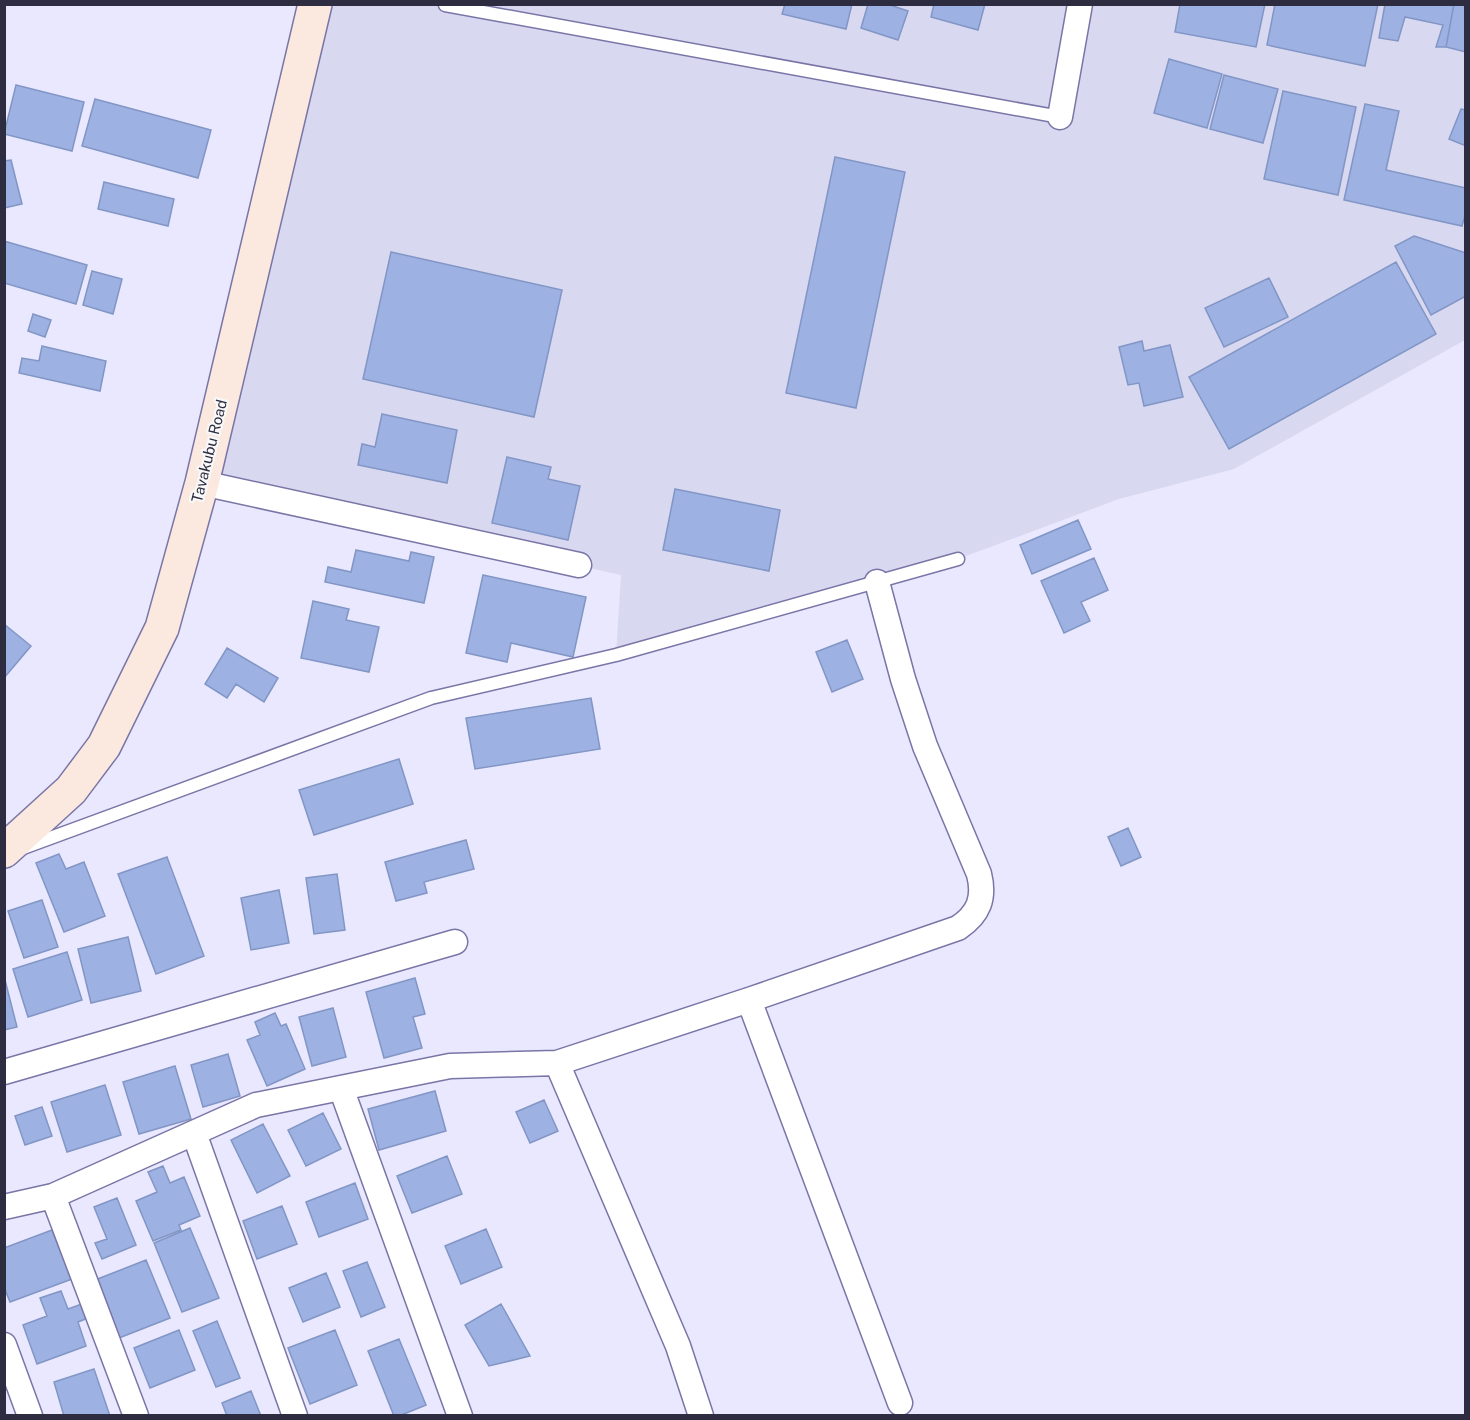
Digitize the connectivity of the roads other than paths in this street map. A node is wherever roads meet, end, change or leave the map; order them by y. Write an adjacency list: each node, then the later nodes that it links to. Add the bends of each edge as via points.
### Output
1 (315, 4): 5 (main road, Tavakubu Road)
2 (1080, 4): 4 (street)
3 (446, 5): 4 (lane)
4 (1060, 117)
5 (202, 483): 7 (street); 9 (main road, Tavakubu Road, via 162,628 104,746 71,790)
6 (958, 559): 8 (lane)
7 (579, 565)
8 (877, 582): 9 (lane, via 616,656 431,698); 11 (street, via 925,746 978,874 978,906 974,915 958,928)
9 (4, 853)
10 (455, 942): 13 (street)
11 (749, 1000): 12 (street); 19 (street)
12 (557, 1063): 14 (street, via 450,1066); 24 (street, via 678,1346)
13 (4, 1072)
14 (341, 1088): 15 (street, via 256,1105); 23 (street)
15 (194, 1133): 16 (street); 22 (street)
16 (53, 1196): 17 (street); 21 (street)
17 (4, 1207)
18 (4, 1345): 20 (street)
19 (900, 1403)
20 (30, 1416)
21 (136, 1416)
22 (296, 1416)
23 (460, 1416)
24 (701, 1416)

